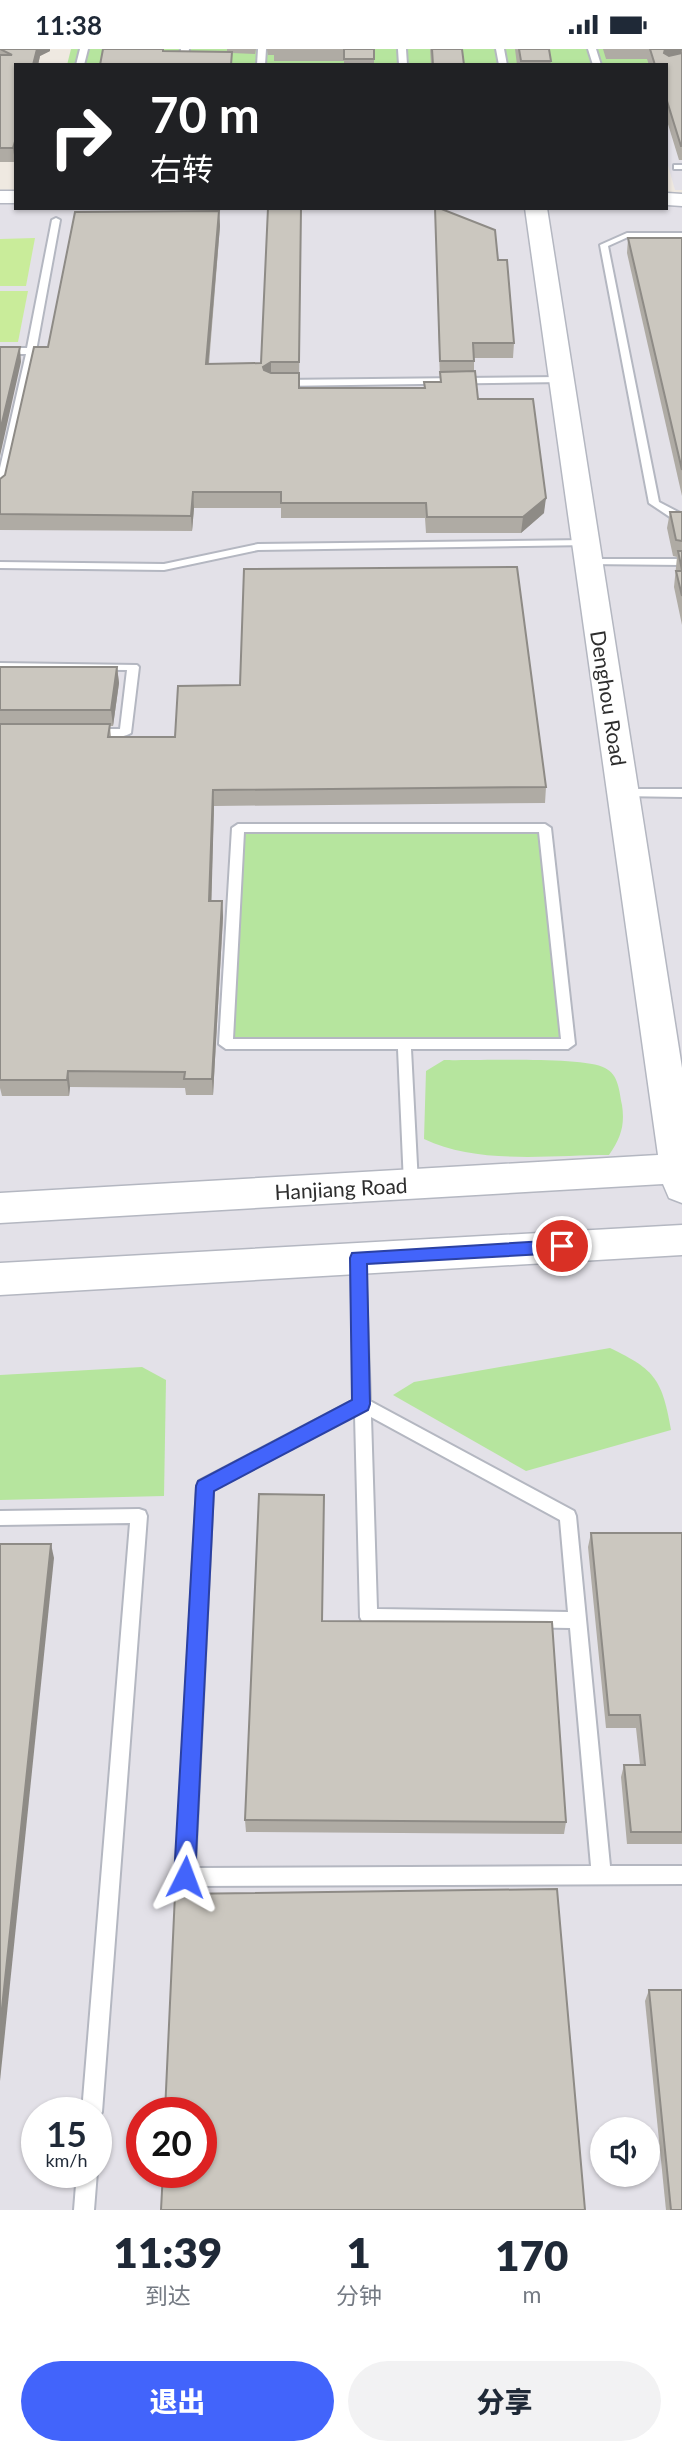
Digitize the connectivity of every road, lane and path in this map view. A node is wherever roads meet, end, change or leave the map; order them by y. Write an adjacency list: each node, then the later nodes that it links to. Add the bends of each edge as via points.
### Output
1 (536, 210): 6 (street, Denghou Road)
2 (56, 220): 5 (lane)
3 (682, 235): 9 (lane, via 627,235 604,245 654,503)
4 (0, 351): 5 (lane)
5 (31, 351): 8 (lane)
6 (562, 380): 7 (lane); 10 (street, Denghou Road)
7 (271, 383)
8 (0, 490)
9 (682, 517)
10 (587, 552): 11 (lane); 12 (lane, via 258,547 164,567); 15 (street, Denghou Road)
11 (682, 562)
12 (0, 565)
13 (0, 666): 14 (lane, via 133,667 125,733)
14 (83, 733)
15 (623, 793): 16 (lane); 18 (street, Denghou Road)
16 (682, 793)
17 (404, 1044): 17 (lane, via 568,1044 545,828 238,828 226,1044); 19 (lane)
18 (681, 1175): 19 (main road, Hanjiang Road)
19 (411, 1184): 20 (main road, Hanjiang Road)
20 (0, 1208)
21 (682, 1240): 22 (main road)
22 (358, 1258): 23 (main road); 24 (lane)
23 (0, 1279)
24 (361, 1404): 26 (lane, via 568,1517); 26 (lane, via 369,1617); 27 (lane, via 205,1486 185,1877)
25 (0, 1518): 29 (lane, via 139,1516)
26 (576, 1620): 27 (lane)
27 (601, 1875): 28 (lane)
28 (682, 1875)
29 (93, 2097)
30 (87, 2188): 31 (lane)
31 (85, 2210)

